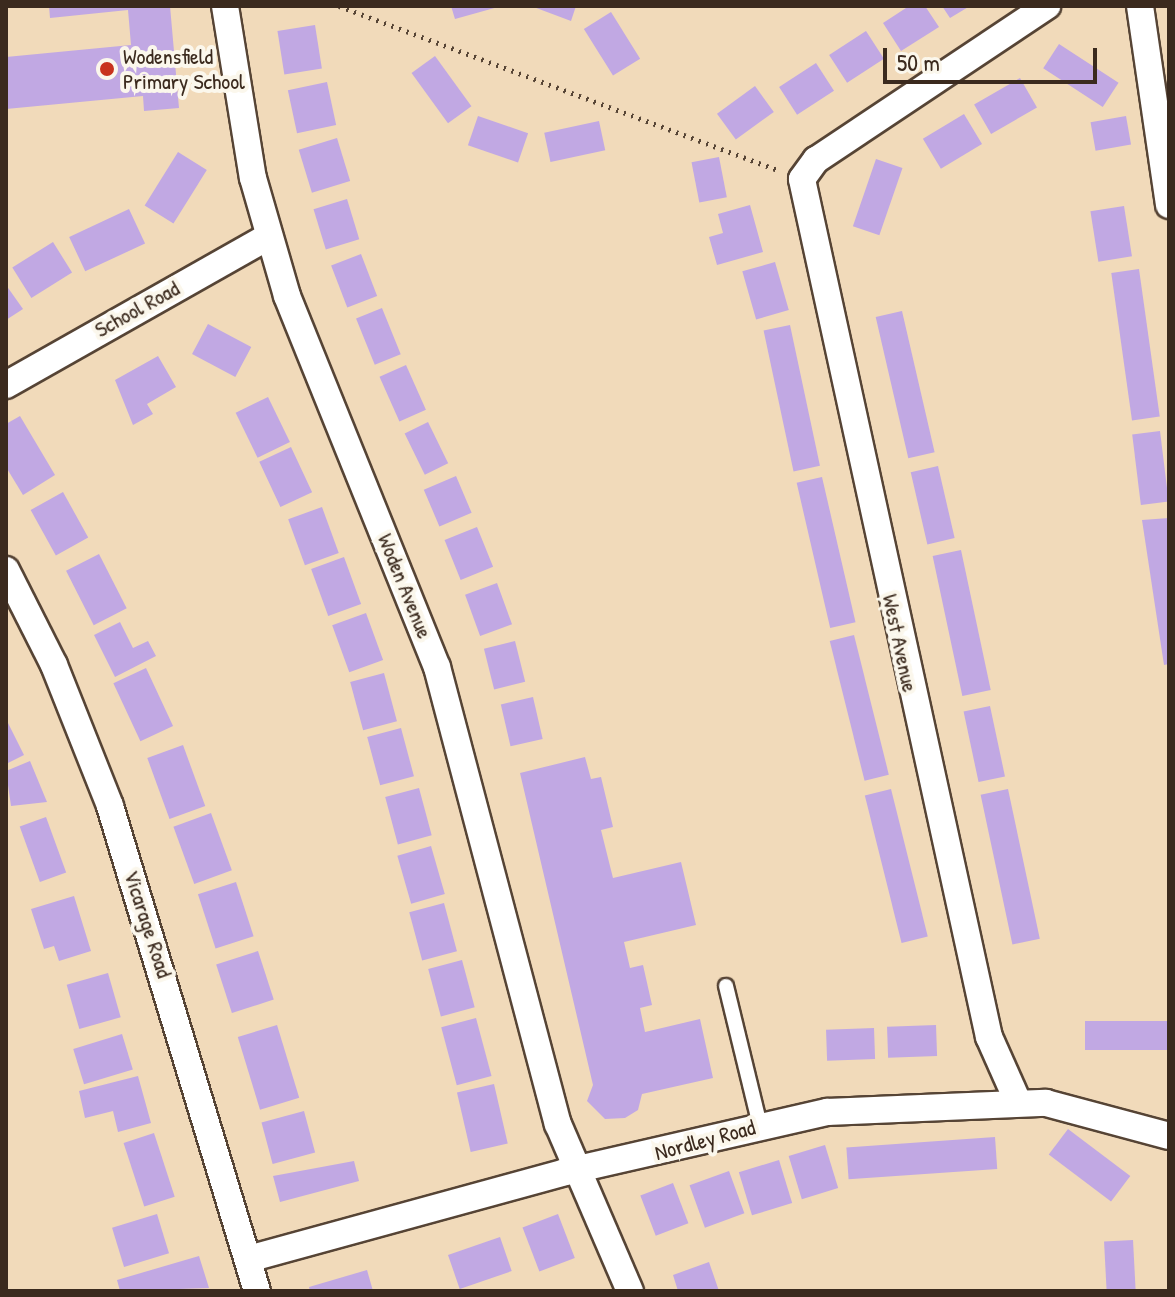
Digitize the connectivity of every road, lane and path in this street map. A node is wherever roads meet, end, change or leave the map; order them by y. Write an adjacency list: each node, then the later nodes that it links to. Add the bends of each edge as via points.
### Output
1 (225, 6): 7 (street, Woden Avenue, via 238,100)
2 (339, 6): 5 (path)
3 (1047, 6): 5 (street, via 816,160)
4 (1140, 6): 6 (street)
5 (802, 179): 11 (street, West Avenue, via 989,1037)
6 (1169, 205)
7 (269, 236): 8 (street, School Road); 14 (street, Woden Avenue, via 287,296 437,667 539,1059)
8 (6, 385)
9 (6, 570): 15 (street, Vicarage Road, via 54,665 110,806)
10 (726, 986): 12 (lane)
11 (1018, 1102): 12 (street, Nordley Road, via 827,1112); 13 (street, Nordley Road, via 1065,1105)
12 (760, 1125): 14 (street, Nordley Road)
13 (1169, 1136)
14 (580, 1170): 15 (street, Nordley Road); 17 (street, Woden Avenue)
15 (248, 1259): 16 (street, Vicarage Road)
16 (257, 1291)
17 (630, 1291)

